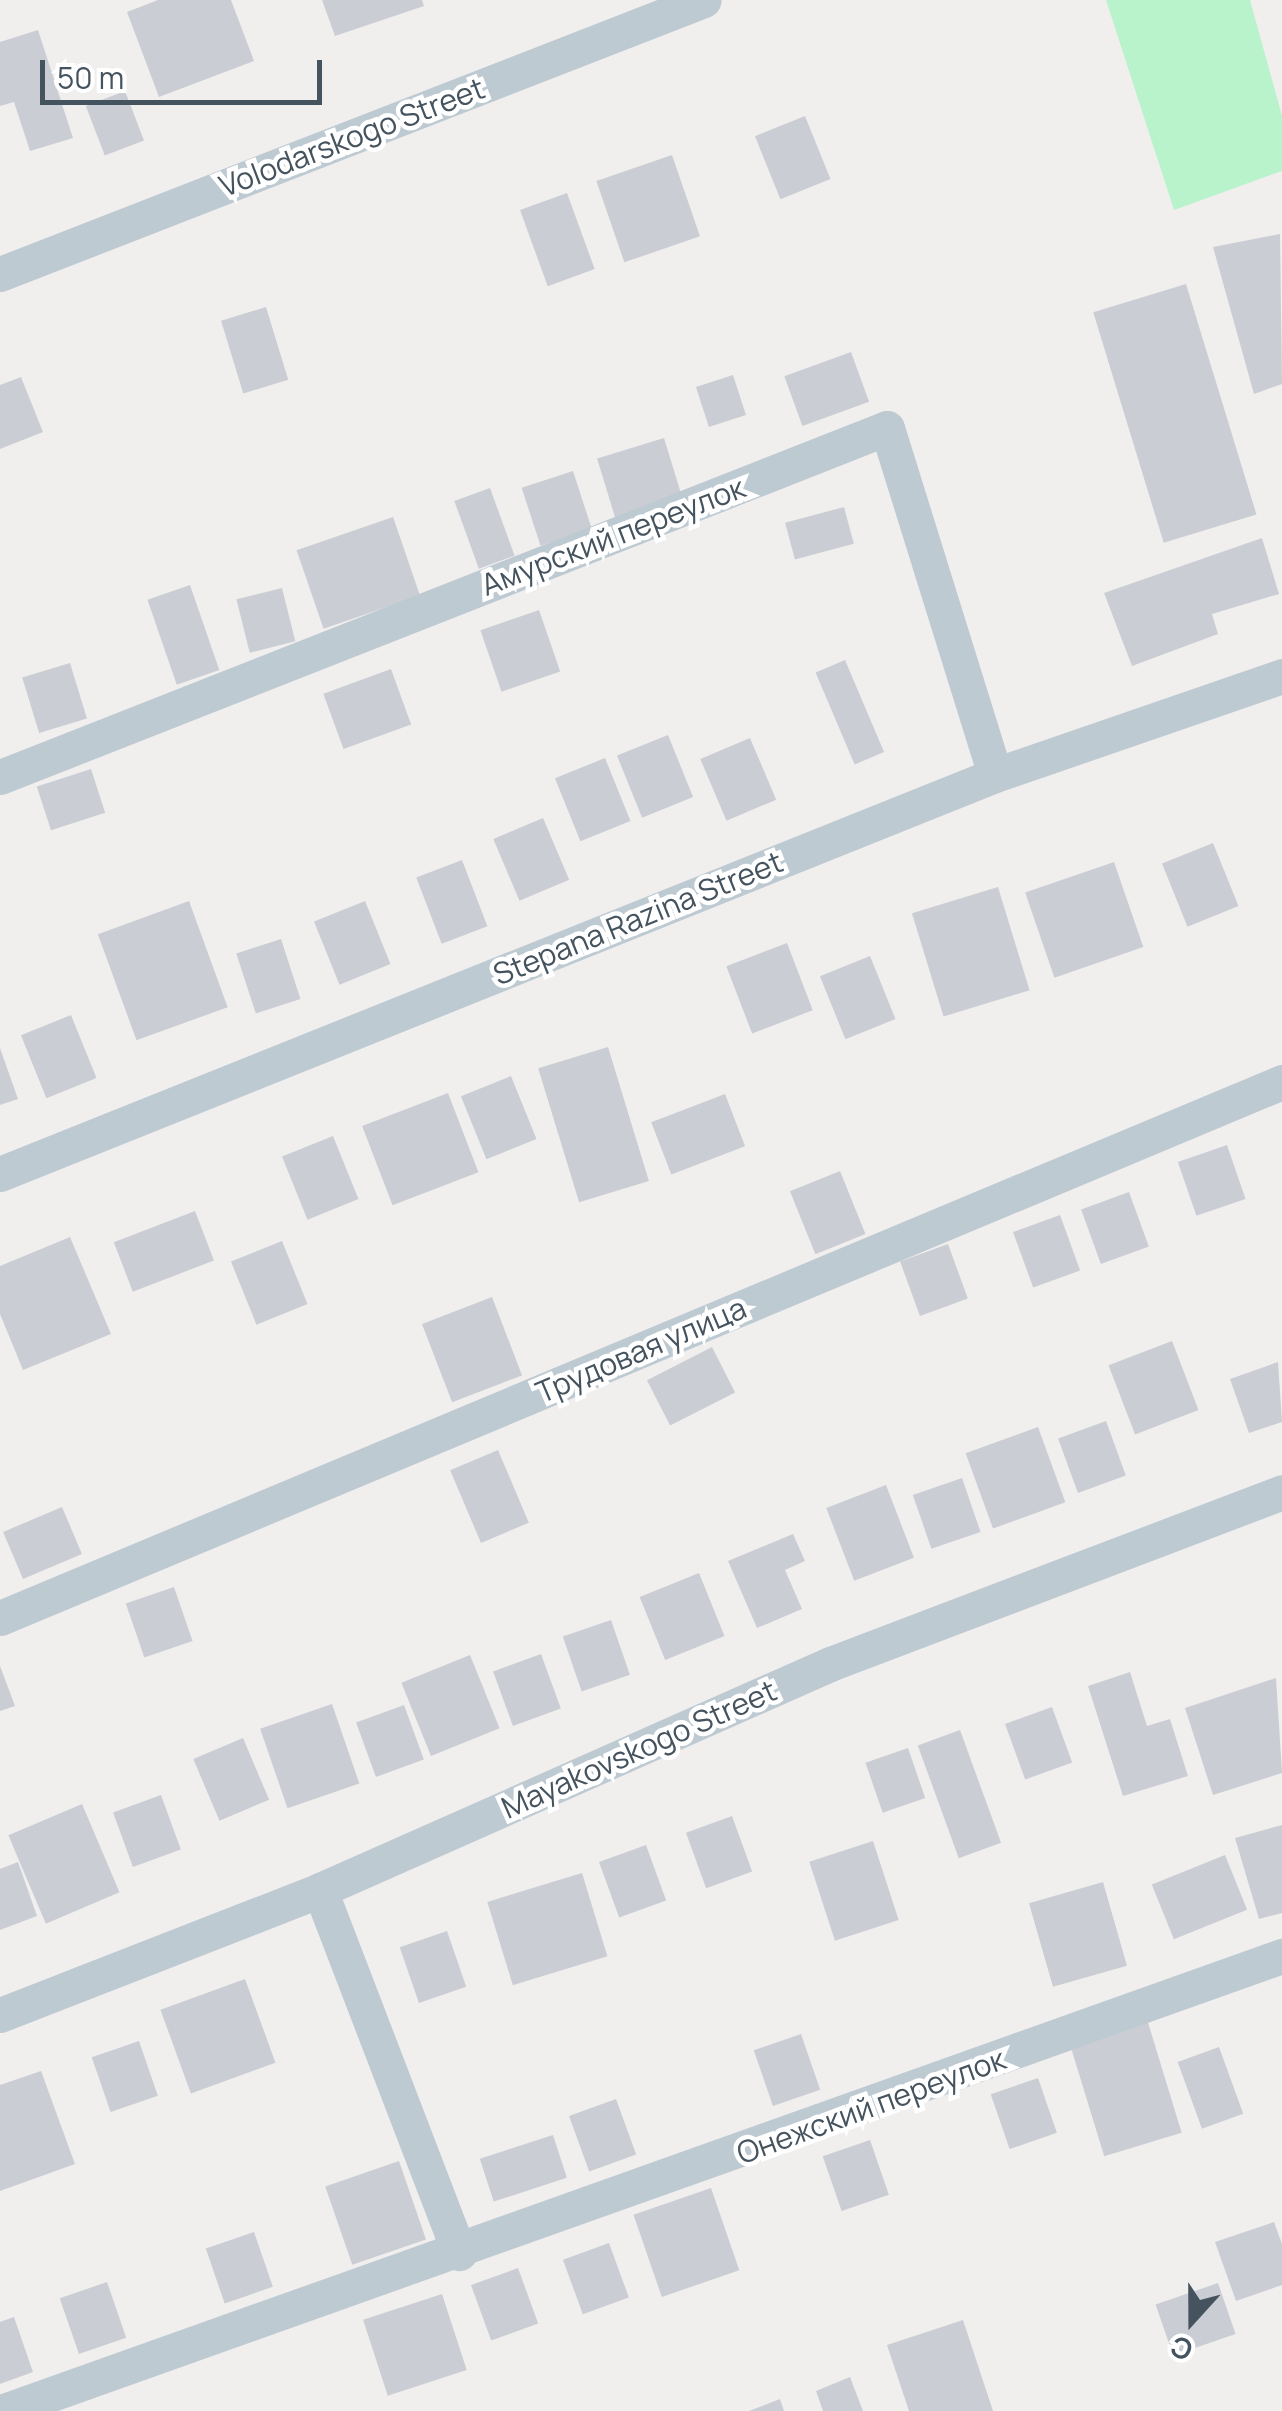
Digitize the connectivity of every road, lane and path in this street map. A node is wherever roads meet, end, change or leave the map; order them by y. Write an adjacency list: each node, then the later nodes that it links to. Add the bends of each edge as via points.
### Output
1 (704, 0): 2 (street, Volodarskogo Street)
2 (0, 274)
3 (1282, 676): 4 (street, Stepana Razina Street)
4 (995, 775): 5 (street, Амурский переулок, via 887,428); 7 (street, Stepana Razina Street)
5 (0, 777)
6 (1282, 1082): 9 (street, Трудовая улица)
7 (0, 1174)
8 (1282, 1492): 10 (street, Mayakovskogo Street, via 830,1664)
9 (0, 1618)
10 (320, 1890): 12 (street, Mayakovskogo Street); 13 (street)
11 (1282, 1956): 13 (street, Онежский переулок)
12 (0, 2015)
13 (459, 2253): 14 (street, Онежский переулок)
14 (4, 2411)

